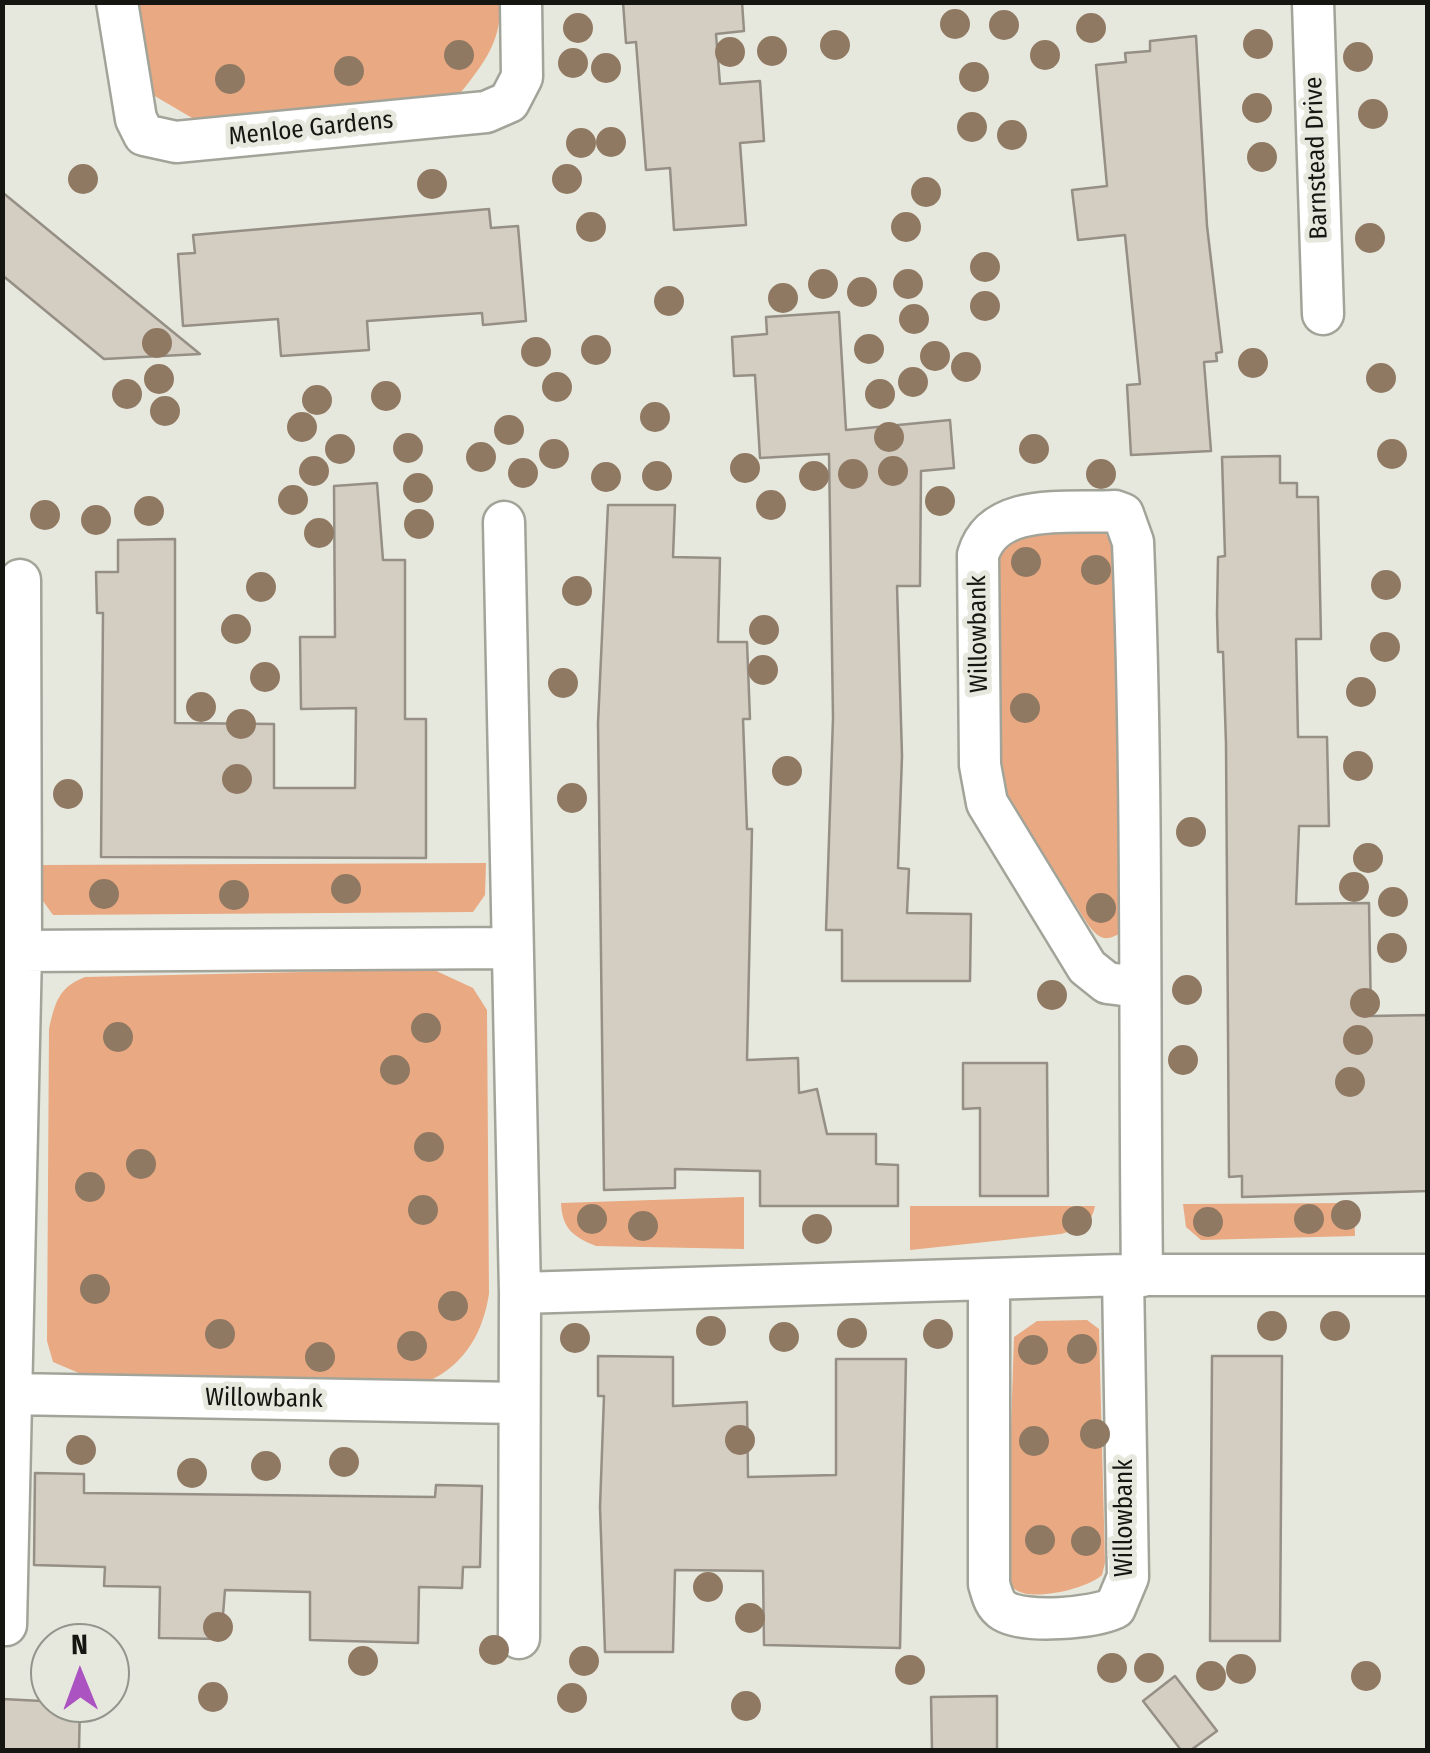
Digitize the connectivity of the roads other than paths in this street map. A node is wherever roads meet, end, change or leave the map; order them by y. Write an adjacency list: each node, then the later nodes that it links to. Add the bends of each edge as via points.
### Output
1 (117, 2): 2 (street, Menloe Gardens, via 136,119 144,134 176,142 486,112 510,102 522,78)
2 (521, 2)
3 (1313, 2): 4 (street, Barnstead Drive)
4 (1323, 314)
5 (504, 522): 7 (street)
6 (20, 580): 8 (street)
7 (512, 948): 8 (street); 13 (street)
8 (20, 951): 14 (street)
9 (1138, 987): 9 (street, Willowbank, via 1143,775 1134,542 1115,511 1007,518 990,528 978,555 980,765 987,803 1087,967 1107,983); 11 (street, Willowbank)
10 (1428, 1274): 11 (street)
11 (1132, 1276): 12 (street); 12 (street, Willowbank, via 1128,1577 1115,1608 1098,1616 1021,1617 994,1600)
12 (989, 1280): 13 (street)
13 (520, 1294): 15 (street)
14 (11, 1394): 15 (street, Willowbank); 16 (street)
15 (518, 1403): 17 (street)
16 (6, 1625)
17 (518, 1638)

